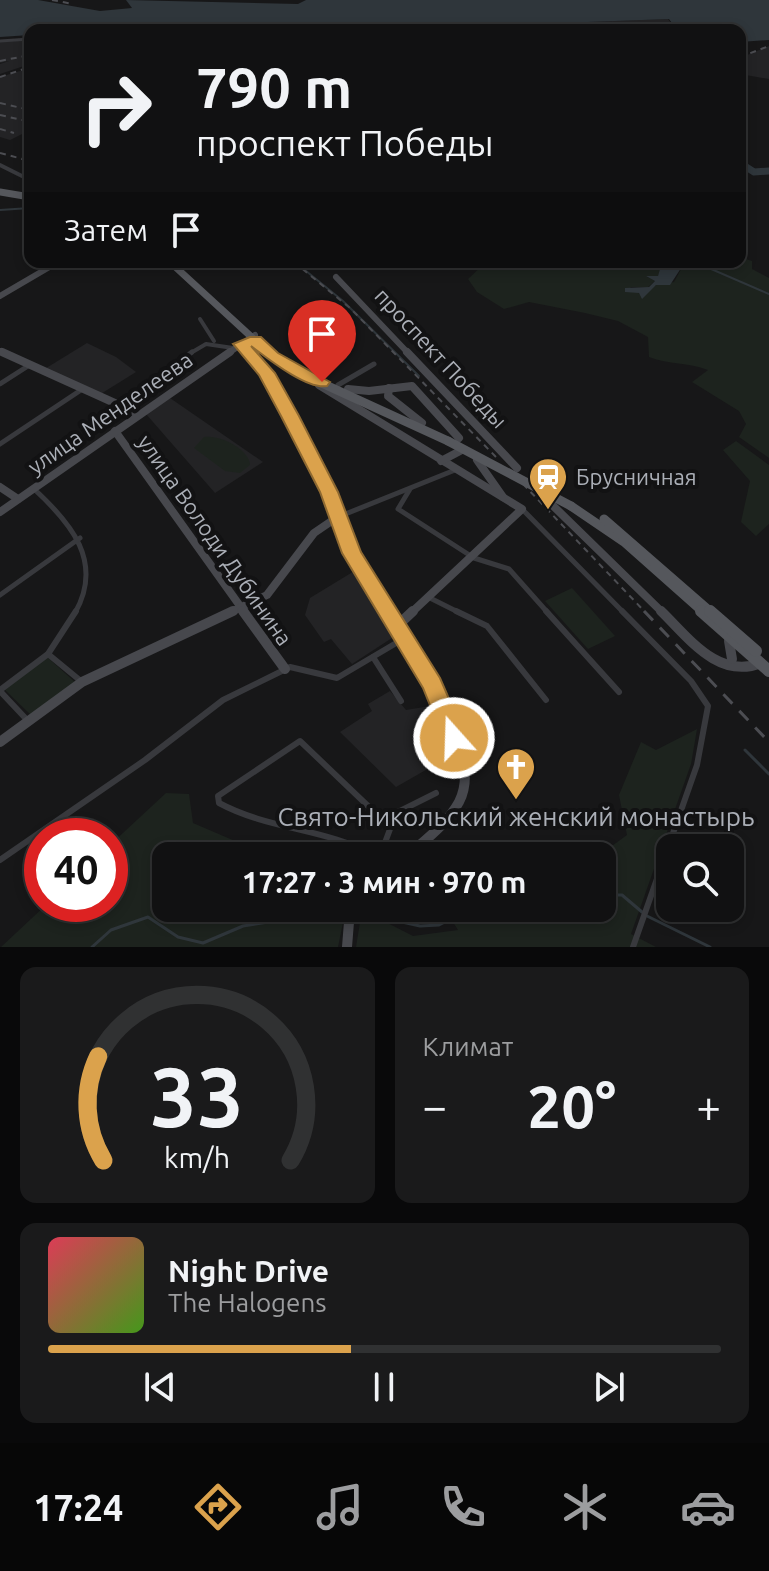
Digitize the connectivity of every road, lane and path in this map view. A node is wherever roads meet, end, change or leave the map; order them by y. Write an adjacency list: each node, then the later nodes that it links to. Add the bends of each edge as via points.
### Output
1 (24, 39): 2 (street)
2 (0, 41)
3 (0, 165): 4 (street)
4 (24, 176)
5 (0, 191): 6 (main road)
6 (24, 195)
7 (48, 268): 10 (street)
8 (179, 268): 12 (main road, проспект Победы)
9 (336, 277): 34 (street, проспект Победы)
10 (0, 296)
11 (200, 319): 13 (street)
12 (255, 338): 14 (street, улица Менделеева); 19 (main road, проспект Победы, via 272,356); 21 (main road, проспект Победы, via 295,366)
13 (214, 341): 14 (street); 18 (street)
14 (237, 346): 27 (street, улица Менделеева); 45 (street, via 266,373 329,492)
15 (0, 351): 17 (street)
16 (374, 364): 21 (street)
17 (28, 366): 20 (street); 24 (street)
18 (170, 370)
19 (304, 375): 25 (main road, проспект Победы); 26 (street)
20 (0, 384)
21 (338, 385): 23 (main road, проспект Победы)
22 (389, 388): 23 (street); 28 (street, via 388,396); 30 (street, via 417,389)
23 (348, 389): 28 (main road, проспект Победы)
24 (81, 390): 27 (street); 31 (street)
25 (363, 400): 26 (street); 30 (main road, проспект Победы)
26 (349, 405): 33 (street)
27 (139, 414): 29 (street, улица Менделеева)
28 (422, 423): 30 (main road, проспект Победы)
29 (115, 431): 37 (street, улица Менделеева); 50 (street, улица Володи Дубинина)
30 (452, 439): 42 (main road, проспект Победы, bridge)
31 (0, 444)
32 (460, 451): 33 (street)
33 (441, 461): 35 (street)
34 (517, 468)
35 (460, 472): 38 (street); 40 (street); 40 (street, via 479,462)
36 (0, 487): 41 (street)
37 (33, 488): 41 (street, улица Менделеева); 46 (street, via 73,524)
38 (410, 489): 45 (street); 47 (street, via 398,509)
39 (541, 494): 57 (street, via 708,657)
40 (504, 498): 43 (street)
41 (18, 499): 44 (street, улица Менделеева)
42 (571, 503): 52 (main road, проспект Победы, via 616,535); 54 (main road, проспект Победы, via 630,538)
43 (522, 509): 47 (street); 75 (street, via 691,681 708,706 697,765)
44 (0, 512)
45 (336, 518): 50 (street, via 314,533 267,595); 51 (street)
46 (80, 538): 48 (street); 55 (street, via 87,549 86,587 68,629)
47 (474, 558): 49 (street); 62 (street, via 509,569)
48 (0, 595)
49 (430, 598): 51 (street); 63 (street, via 487,626)
50 (240, 610): 59 (street, улица Володи Дубинина); 60 (street)
51 (396, 627): 53 (street)
52 (721, 628): 54 (main road, проспект Победы); 57 (street, via 733,647)
53 (403, 639): 56 (street); 71 (street, via 440,700 464,767 465,785 443,824)
54 (750, 650): 57 (street); 58 (main road, проспект Победы)
55 (48, 654): 60 (street); 61 (street)
56 (373, 657): 59 (street, via 337,678); 64 (street)
57 (727, 662): 58 (street, проспект Победы)
58 (766, 666)
59 (285, 669): 72 (street, via 223,700)
60 (82, 682): 65 (street)
61 (0, 690): 65 (street)
62 (619, 692)
63 (546, 700)
64 (401, 701)
65 (29, 722): 66 (street)
66 (0, 742)
67 (436, 793): 68 (street, via 404,804)
68 (389, 826): 69 (street, via 300,741 218,796 219,803 238,816); 70 (street)
69 (352, 842)
70 (383, 842)
71 (423, 842)
72 (0, 860)
73 (349, 922): 74 (street)
74 (347, 947)
75 (633, 947)

